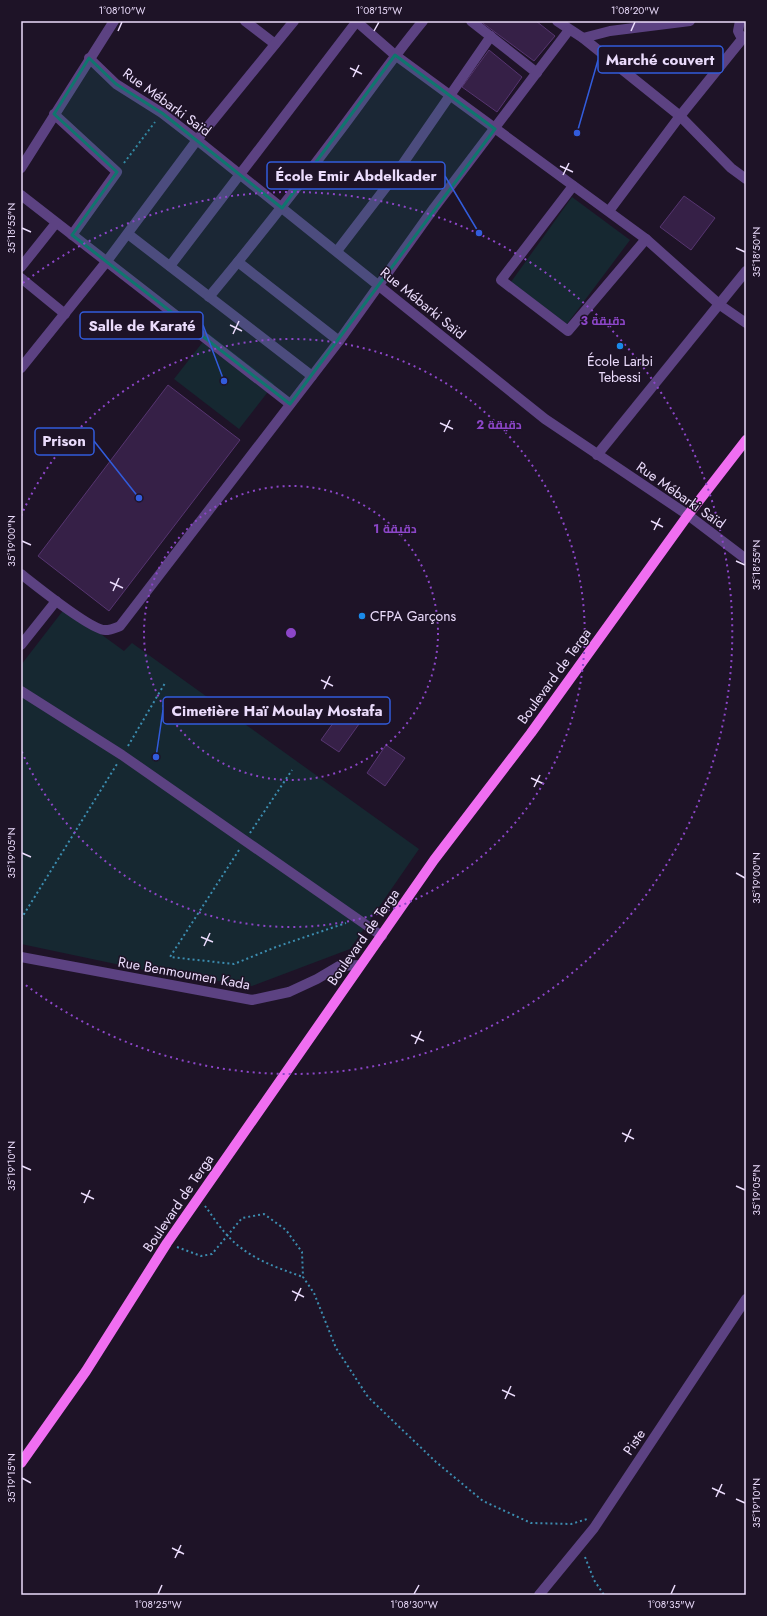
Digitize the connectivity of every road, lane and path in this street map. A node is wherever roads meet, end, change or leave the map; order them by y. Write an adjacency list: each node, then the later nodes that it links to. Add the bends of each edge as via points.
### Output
1 (114, 21): 16 (street)
2 (245, 21): 14 (street)
3 (294, 21): 14 (street)
4 (356, 21): 15 (street); 26 (street)
5 (423, 21): 15 (street)
6 (471, 21): 11 (street)
7 (557, 21): 10 (street)
8 (690, 21): 12 (street, via 610,31)
9 (739, 21): 13 (street, via 738,31)
10 (569, 30): 12 (street); 17 (street)
11 (491, 36): 17 (street); 18 (street)
12 (583, 38): 21 (street)
13 (745, 39): 21 (street)
14 (275, 44): 23 (street)
15 (395, 55): 18 (street); 30 (street)
16 (89, 58): 19 (street); 20 (street, Rue Mébarki Saïd, via 116,84)
17 (537, 73): 22 (street)
18 (450, 96): 22 (street); 36 (street, via 393,178)
19 (54, 114): 24 (street); 25 (street)
20 (162, 114): 23 (street, Rue Mébarki Saïd); 25 (path)
21 (680, 116): 27 (street, via 731,168); 31 (street)
22 (494, 129): 28 (street); 43 (street)
23 (197, 140): 26 (street, Rue Mébarki Saïd); 33 (street)
24 (21, 168)
25 (117, 172): 34 (street)
26 (240, 174): 30 (street, Rue Mébarki Saïd); 39 (street)
27 (746, 179)
28 (573, 186): 31 (street); 35 (street, via 501,280 568,331)
29 (21, 195): 32 (street)
30 (282, 208): 36 (street, Rue Mébarki Saïd); 38 (street)
31 (609, 211): 35 (street)
32 (56, 223): 34 (street); 40 (street)
33 (128, 234): 37 (street); 39 (street)
34 (72, 235): 37 (street)
35 (646, 239): 45 (street)
36 (337, 251): 43 (street, Rue Mébarki Saïd)
37 (107, 261): 46 (street); 51 (street)
38 (238, 262): 44 (street); 48 (street)
39 (170, 266): 44 (street)
40 (21, 267)
41 (746, 271): 45 (street)
42 (21, 278): 46 (street)
43 (380, 285): 48 (street); 53 (street, Rue Mébarki Saïd, via 545,419)
44 (210, 297): 50 (street)
45 (720, 305): 47 (street); 53 (street)
46 (65, 314): 49 (street)
47 (746, 323)
48 (339, 341): 50 (street)
49 (21, 368)
50 (312, 376): 51 (street)
51 (290, 404): 57 (street, via 120,626 104,630)
52 (746, 440): 54 (main road, Boulevard de Terga)
53 (597, 455): 54 (street, Rue Mébarki Saïd)
54 (688, 515): 55 (street, Rue Mébarki Saïd); 66 (main road, Boulevard de Terga, via 531,733 434,860)
55 (746, 559)
56 (22, 577): 57 (street)
57 (56, 601): 58 (street)
58 (21, 645)
59 (165, 683): 61 (path)
60 (21, 691): 61 (street)
61 (122, 755): 63 (street); 64 (path)
62 (292, 770): 63 (path)
63 (245, 841): 65 (street); 65 (path, via 170,957 234,964)
64 (21, 919)
65 (357, 919): 66 (street)
66 (382, 936): 68 (main road, Boulevard de Terga)
67 (21, 957): 68 (street, Rue Benmoumen Kada, via 252,1000 289,992 339,966)
68 (360, 965): 69 (main road, Boulevard de Terga)
69 (199, 1197): 70 (path); 71 (main road, Boulevard de Terga)
70 (227, 1235): 71 (path, via 212,1254 201,1256); 72 (path, via 242,1250 264,1263); 72 (path, via 242,1218 264,1214 286,1230 302,1252)
71 (167, 1243): 74 (main road, Boulevard de Terga, via 86,1371)
72 (303, 1277): 75 (path, via 314,1293 336,1348 368,1397 436,1462 483,1501 531,1523 571,1524)
73 (746, 1299): 75 (street, Piste)
74 (21, 1464)
75 (605, 1512): 76 (street, Piste)
76 (580, 1544): 77 (street, Piste); 78 (path, via 594,1580)
77 (539, 1595)
78 (604, 1595)

